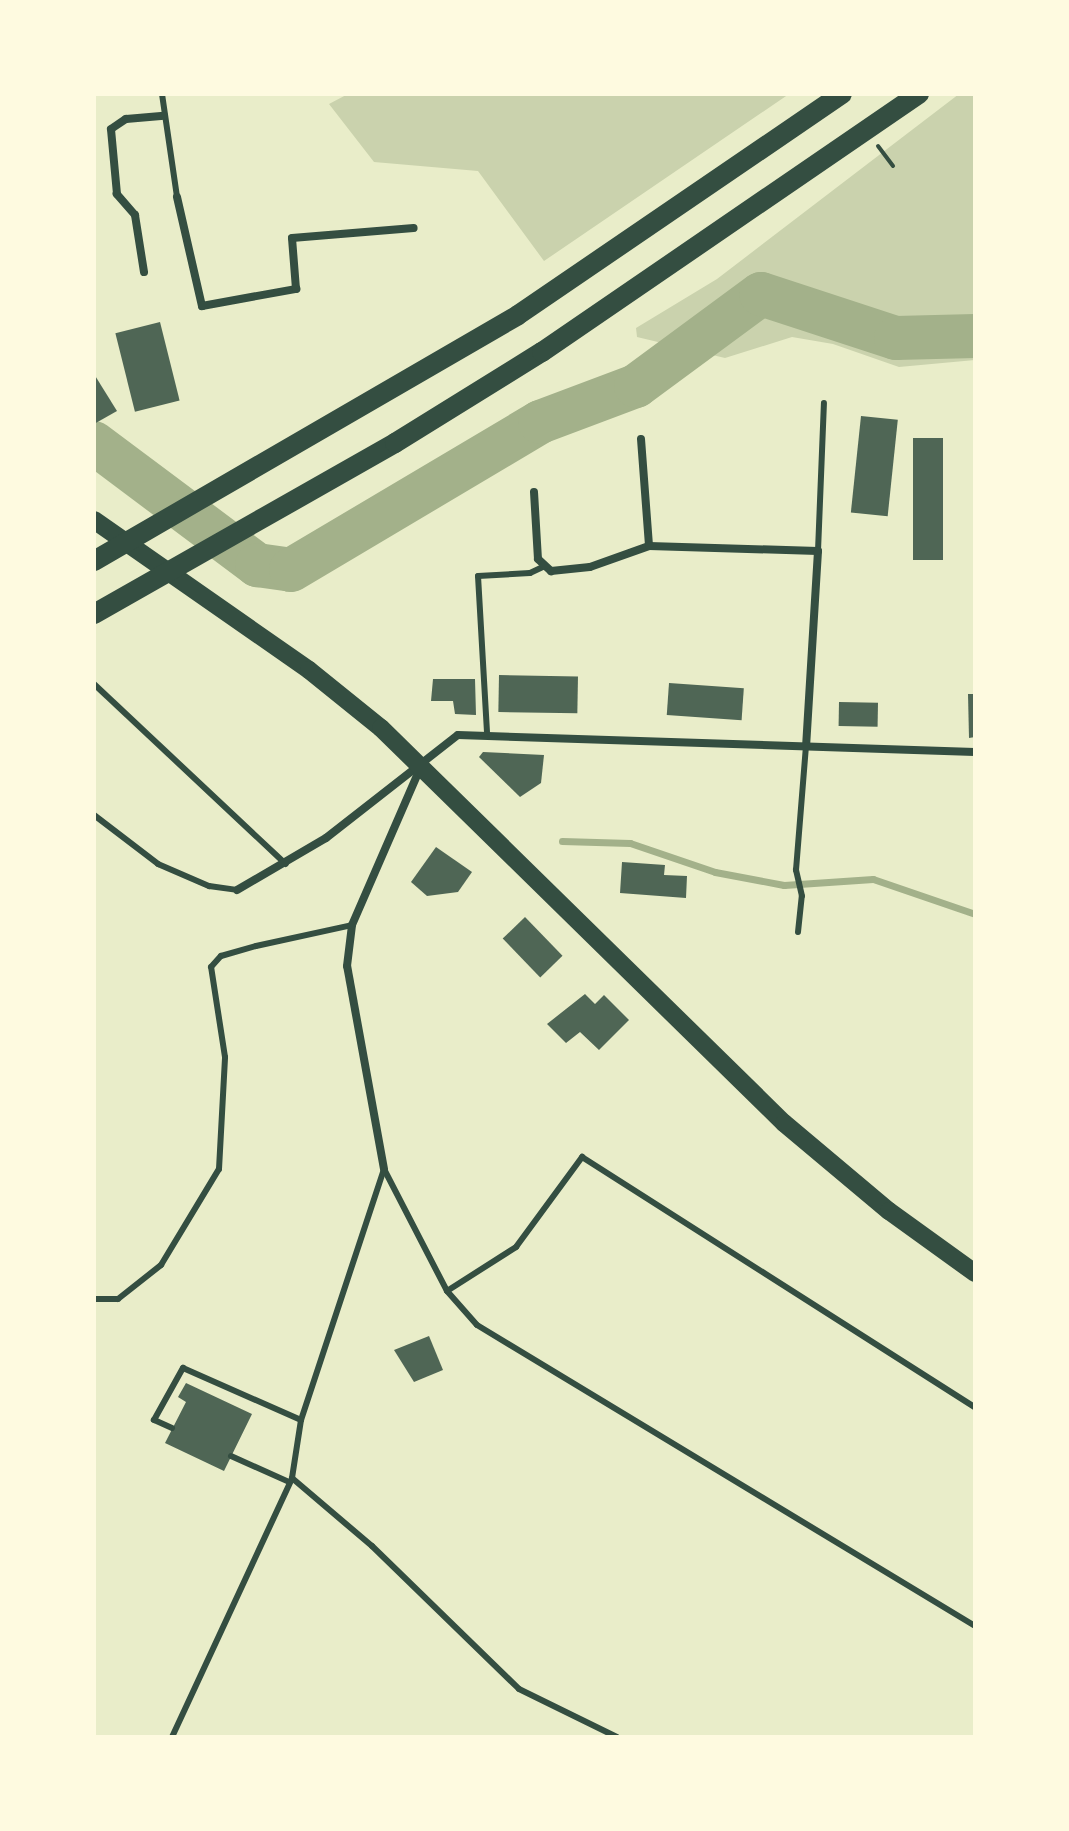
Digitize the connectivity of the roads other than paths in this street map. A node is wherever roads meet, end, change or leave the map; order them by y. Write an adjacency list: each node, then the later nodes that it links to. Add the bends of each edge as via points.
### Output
1 (162, 94): 4 (lane)
2 (842, 94): 14 (highway, via 518,315 218,494)
3 (919, 94): 16 (highway, via 542,352)
4 (164, 116): 5 (lane); 7 (street, via 126,119 111,129 117,194 135,215)
5 (177, 197): 6 (street, via 202,306 296,289 292,238)
6 (414, 228)
7 (144, 272)
8 (824, 403): 13 (lane)
9 (641, 439): 12 (street)
10 (534, 492): 15 (street, via 538,559)
11 (94, 520): 21 (main road, via 309,670)
12 (649, 546): 13 (street); 15 (street, via 590,567 551,571)
13 (818, 551): 19 (street)
14 (94, 561)
15 (545, 566): 18 (lane, via 530,573 478,576)
16 (94, 614)
17 (94, 684): 23 (lane)
18 (487, 732): 19 (street); 21 (street, via 442,743)
19 (806, 746): 20 (street); 26 (lane, via 796,870 802,896)
20 (975, 752)
21 (421, 766): 23 (street); 25 (street); 28 (main road, via 784,1123 889,1211)
22 (94, 815): 24 (lane, via 158,864 209,886)
23 (286, 864): 24 (street)
24 (237, 890)
25 (352, 925): 27 (street, via 347,966); 30 (lane, via 221,956 211,967 225,1057 219,1169 161,1265 118,1299)
26 (798, 932)
27 (384, 1169): 29 (lane); 32 (lane)
28 (975, 1273)
29 (447, 1291): 31 (lane, via 516,1247 582,1157); 36 (lane, via 477,1325)
30 (94, 1299)
31 (975, 1407)
32 (301, 1420): 33 (lane, via 183,1368 154,1420); 35 (lane)
33 (172, 1428)
34 (231, 1456): 35 (lane)
35 (290, 1480): 37 (lane); 39 (lane, via 372,1546 519,1689)
36 (975, 1626)
37 (175, 1735): 38 (lane)
38 (188, 1737)
39 (617, 1737)

